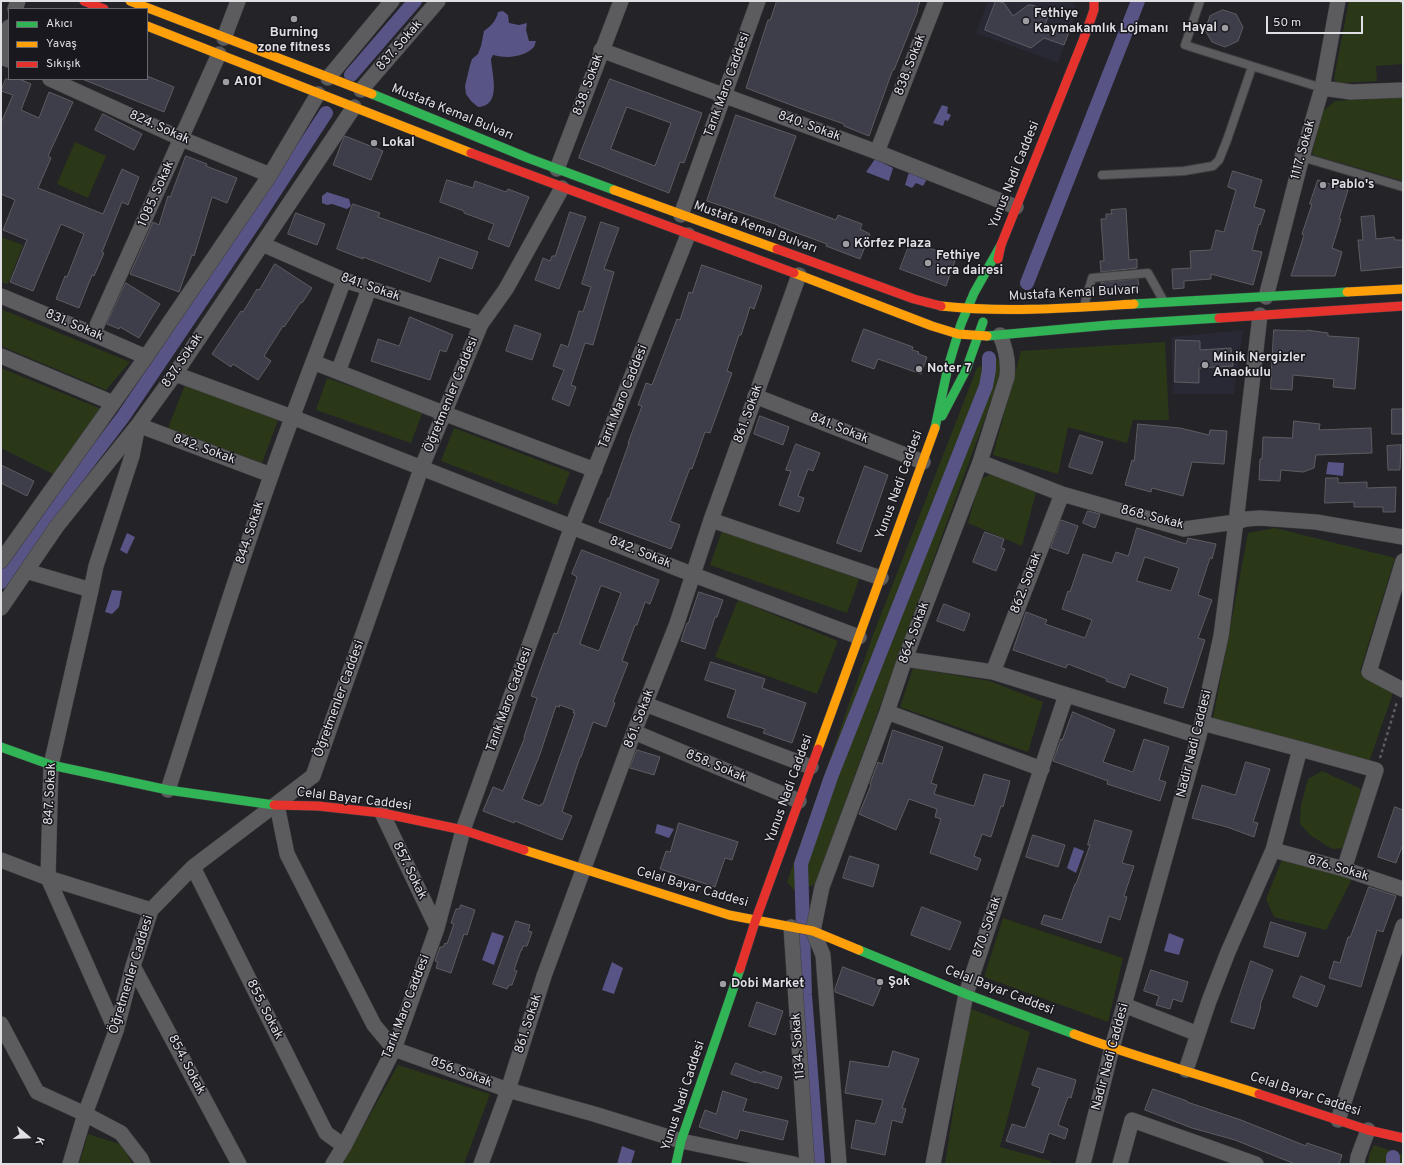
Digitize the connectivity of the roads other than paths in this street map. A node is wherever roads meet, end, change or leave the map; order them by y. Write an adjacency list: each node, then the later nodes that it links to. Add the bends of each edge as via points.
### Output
1 (84, 1): 12 (main road)
2 (130, 1): 14 (main road, Mustafa Kemal Bulvarı)
3 (238, 1): 17 (street)
4 (392, 1): 22 (street)
5 (438, 1): 25 (street, 837. Sokak)
6 (621, 1): 19 (street, 838. Sokak)
7 (758, 1): 28 (street, Tarık Maro Caddesi)
8 (936, 1): 31 (street, 838. Sokak)
9 (1094, 1): 38 (main road, Yunus Nadi Caddesi, via 1094,10 1084,38)
10 (1200, 1): 21 (lane, via 1185,45)
11 (1338, 1): 24 (street, 1117. Sokak)
12 (102, 8)
13 (148, 8): 17 (main road, Mustafa Kemal Bulvarı)
14 (148, 8)
15 (148, 26): 20 (main road)
16 (8, 30): 18 (street)
17 (224, 38): 22 (main road, Mustafa Kemal Bulvarı)
18 (1, 49)
19 (601, 50): 28 (street, 840. Sokak); 33 (street, 838. Sokak)
20 (219, 54): 27 (main road); 30 (street, 1085. Sokak)
21 (1252, 66): 24 (lane); 35 (lane, via 1227,140 1213,166 1184,171)
22 (328, 78): 25 (main road, Mustafa Kemal Bulvarı)
23 (52, 80): 30 (street, 824. Sokak)
24 (1322, 88): 26 (street, via 1351,92); 32 (street, 1117. Sokak)
25 (361, 90): 33 (main road, Mustafa Kemal Bulvarı)
26 (1403, 90)
27 (318, 94): 29 (main road); 34 (street)
28 (724, 96): 31 (street, 840. Sokak); 39 (street, Tarık Maro Caddesi)
29 (354, 107): 37 (main road); 41 (street, 837. Sokak)
30 (182, 138): 34 (street, 824. Sokak); 57 (street, 1085. Sokak)
31 (877, 152): 38 (street, 840. Sokak)
32 (1302, 157): 36 (lane); 49 (street, 1117. Sokak)
33 (557, 169): 39 (main road, Mustafa Kemal Bulvarı)
34 (270, 175): 62 (street)
35 (1102, 175)
36 (1403, 187)
37 (562, 188): 40 (main road); 56 (street, Öğretmenler Caddesi, via 506,289)
38 (1016, 207): 42 (main road, Yunus Nadi Caddesi)
39 (681, 215): 54 (main road, Mustafa Kemal Bulvarı, via 914,299 939,306)
40 (688, 235): 44 (main road); 75 (street, Tarık Maro Caddesi)
41 (262, 244): 45 (street, 841. Sokak); 65 (street, 837. Sokak)
42 (1001, 244): 43 (main road, Yunus Nadi Caddesi); 54 (main road, Yunus Nadi Caddesi)
43 (995, 274)
44 (799, 275): 58 (main road); 66 (street, 861. Sokak)
45 (344, 280): 47 (street, 841. Sokak); 63 (street, 844. Sokak)
46 (1403, 288): 49 (main road, Mustafa Kemal Bulvarı)
47 (369, 289): 56 (street, 841. Sokak); 64 (street)
48 (1, 296): 57 (street, 831. Sokak)
49 (1266, 297): 50 (main road, Mustafa Kemal Bulvarı)
50 (1165, 302): 53 (main road, Mustafa Kemal Bulvarı); 53 (lane, via 1148,273 1092,278)
51 (988, 306): 53 (main road, Mustafa Kemal Bulvarı, via 1042,310); 54 (main road, Mustafa Kemal Bulvarı); 60 (main road, Yunus Nadi Caddesi)
52 (1403, 306): 55 (main road)
53 (1084, 307)
54 (966, 309): 58 (main road, Yunus Nadi Caddesi)
55 (1260, 315): 59 (main road); 79 (street, Nadir Nadi Caddesi)
56 (481, 324): 68 (street, Öğretmenler Caddesi)
57 (93, 334): 62 (street, 831. Sokak)
58 (958, 334): 60 (main road); 71 (main road, Yunus Nadi Caddesi, via 942,385)
59 (1000, 335): 60 (main road); 73 (street, 864. Sokak, via 1007,354 1007,377)
60 (979, 336): 71 (main road, Yunus Nadi Caddesi, via 957,390)
61 (1, 356): 67 (street)
62 (146, 357): 67 (street)
63 (314, 362): 64 (street); 69 (street, 844. Sokak)
64 (338, 372): 68 (street)
65 (175, 374): 69 (street, 842. Sokak); 70 (street, 837. Sokak)
66 (755, 396): 72 (street, 841. Sokak); 78 (street, 861. Sokak)
67 (113, 403): 82 (street)
68 (444, 413): 74 (street, Öğretmenler Caddesi); 75 (street)
69 (292, 417): 74 (street, 842. Sokak); 76 (street, 844. Sokak)
70 (138, 425): 76 (street, 842. Sokak); 84 (street, 837. Sokak, via 57,526); 87 (street, 847. Sokak, via 132,456 96,566)
71 (936, 426): 72 (main road, Yunus Nadi Caddesi)
72 (923, 462): 86 (main road, Yunus Nadi Caddesi)
73 (980, 462): 77 (street, 868. Sokak); 90 (street, 864. Sokak)
74 (421, 469): 80 (street, 842. Sokak); 105 (street, Öğretmenler Caddesi, via 313,776)
75 (595, 470): 80 (street, Tarık Maro Caddesi)
76 (271, 475): 103 (street, 844. Sokak)
77 (1062, 494): 79 (street, 868. Sokak, via 1184,529); 91 (street, 862. Sokak)
78 (711, 520): 85 (street, 861. Sokak); 86 (street)
79 (1236, 522): 81 (street, 868. Sokak, via 1260,518 1316,522); 96 (street, Nadir Nadi Caddesi, via 1220,636)
80 (572, 526): 85 (street, 842. Sokak); 107 (street, Tarık Maro Caddesi)
81 (1403, 537)
82 (1, 560)
83 (1403, 560): 92 (street, via 1369,672)
84 (26, 571): 87 (street); 88 (street, 837. Sokak)
85 (694, 575): 89 (street, 842. Sokak); 94 (street, 861. Sokak)
86 (880, 578): 89 (main road, Yunus Nadi Caddesi)
87 (91, 590): 100 (street, 847. Sokak)
88 (1, 608)
89 (859, 637): 101 (main road, Yunus Nadi Caddesi)
90 (905, 659): 91 (street); 95 (street, 864. Sokak)
91 (993, 672): 93 (street)
92 (1402, 690)
93 (1066, 695): 96 (street); 102 (street, 870. Sokak)
94 (645, 704): 97 (street, 861. Sokak); 101 (street)
95 (887, 712): 102 (street); 120 (street, 864. Sokak, via 822,887)
96 (1200, 729): 99 (street); 123 (street, Nadir Nadi Caddesi)
97 (634, 732): 104 (street, 858. Sokak); 112 (street, 861. Sokak)
98 (1, 746): 100 (main road, Celal Bayar Caddesi)
99 (1300, 749): 108 (street); 111 (street, via 1376,770)
100 (51, 765): 103 (main road, Celal Bayar Caddesi); 113 (street, 847. Sokak)
101 (811, 767): 104 (main road, Yunus Nadi Caddesi)
102 (1042, 770): 122 (street, 870. Sokak)
103 (168, 790): 105 (main road, Celal Bayar Caddesi)
104 (799, 801): 116 (main road, Yunus Nadi Caddesi)
105 (277, 805): 106 (main road, Celal Bayar Caddesi, via 318,806); 110 (street, Öğretmenler Caddesi); 128 (street, via 287,854 374,1025)
106 (382, 813): 107 (main road, Celal Bayar Caddesi); 119 (street, 857. Sokak)
107 (463, 830): 112 (main road, Celal Bayar Caddesi); 119 (street, Tarık Maro Caddesi)
108 (1273, 850): 111 (street, 876. Sokak); 126 (street, via 1228,952)
109 (1, 860): 113 (street)
110 (193, 868): 115 (street, Öğretmenler Caddesi); 136 (street, 855. Sokak, via 326,1133)
111 (1344, 869): 114 (street, 876. Sokak)
112 (584, 870): 116 (main road, Celal Bayar Caddesi, via 729,915); 130 (street, 861. Sokak, via 544,976)
113 (48, 878): 115 (street); 125 (street, 847. Sokak)
114 (1403, 889)
115 (151, 910): 121 (street, Öğretmenler Caddesi)
116 (756, 919): 118 (main road, Celal Bayar Caddesi); 135 (main road, Yunus Nadi Caddesi)
117 (1403, 926): 132 (street)
118 (792, 927): 120 (main road, Celal Bayar Caddesi); 144 (street, 1134. Sokak)
119 (437, 928): 128 (street, Tarık Maro Caddesi)
120 (812, 931): 122 (main road, Celal Bayar Caddesi); 145 (street, via 822,955)
121 (133, 966): 125 (street, Öğretmenler Caddesi); 139 (street, 854. Sokak)
122 (966, 994): 127 (main road, Celal Bayar Caddesi); 146 (street, 870. Sokak)
123 (1124, 1005): 126 (street); 127 (street, Nadir Nadi Caddesi)
124 (1, 1024): 131 (street, via 37,1092)
125 (116, 1031): 131 (street, Öğretmenler Caddesi)
126 (1198, 1034): 129 (street)
127 (1112, 1048): 129 (main road, Celal Bayar Caddesi); 147 (street, Nadir Nadi Caddesi)
128 (394, 1049): 130 (street, 856. Sokak); 136 (street, Tarık Maro Caddesi)
129 (1186, 1070): 132 (main road, Celal Bayar Caddesi)
130 (508, 1090): 135 (street, 856. Sokak); 141 (street, 861. Sokak)
131 (85, 1114): 137 (street, Öğretmenler Caddesi); 138 (street, via 121,1133)
132 (1338, 1120): 133 (main road, Celal Bayar Caddesi)
133 (1368, 1130): 134 (main road, Celal Bayar Caddesi); 150 (street)
134 (1403, 1138)
135 (681, 1141): 142 (main road, Yunus Nadi Caddesi); 143 (street, 856. Sokak)
136 (344, 1146): 140 (street, Tarık Maro Caddesi)
137 (70, 1164)
138 (143, 1164)
139 (239, 1164)
140 (333, 1164)
141 (481, 1164)
142 (676, 1164)
143 (794, 1164)
144 (807, 1164)
145 (839, 1164)
146 (933, 1164)
147 (1083, 1164)
148 (1120, 1164): 149 (street, via 1132,1120)
149 (1256, 1164)
150 (1358, 1164)

